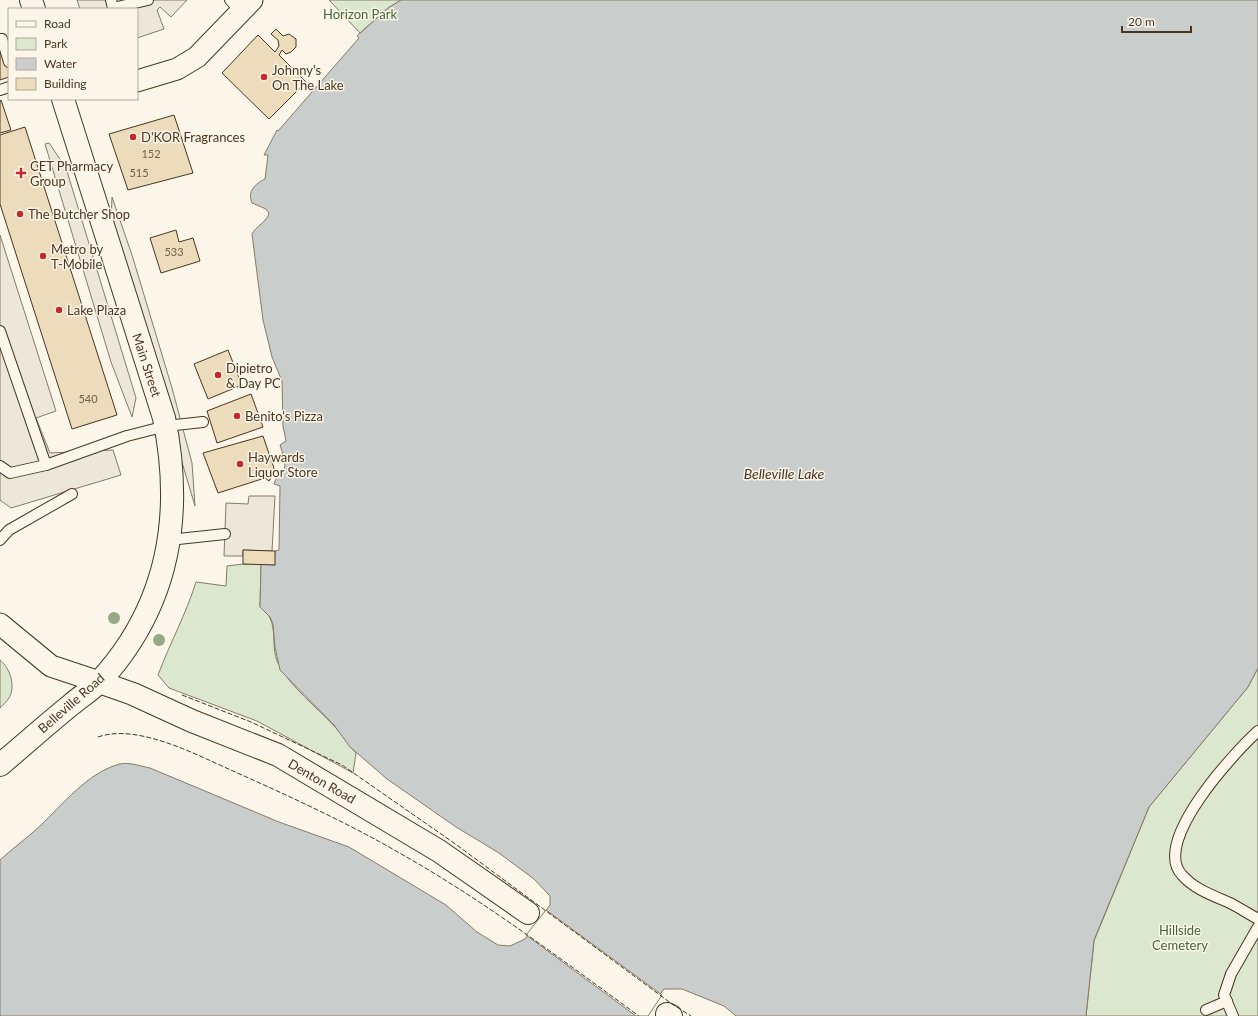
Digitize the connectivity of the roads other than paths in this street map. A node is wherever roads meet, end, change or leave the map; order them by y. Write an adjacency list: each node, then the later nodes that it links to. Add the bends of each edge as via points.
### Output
1 (111, 0): 2 (lane, via 113,8)
2 (148, 0)
3 (241, 4): 6 (street, via 197,57 176,69)
4 (0, 39): 5 (lane)
5 (8, 59)
6 (138, 81)
7 (68, 100): 10 (main road, Main Street)
8 (0, 331): 11 (lane)
9 (203, 422): 10 (lane)
10 (166, 426): 11 (lane, via 127,436); 16 (main road, Main Street, via 174,497)
11 (46, 465): 12 (lane, via 10,473)
12 (0, 466)
13 (72, 494): 15 (lane, via 9,530)
14 (225, 534): 16 (lane)
15 (0, 540)
16 (169, 540): 17 (main road, Main Street, via 163,570)
17 (155, 591): 19 (main road, Belleville Road, via 138,631)
18 (0, 624): 19 (street, via 51,666)
19 (99, 682): 21 (main road, Belleville Road); 22 (main road, Denton Road, via 278,755 439,851)
20 (1258, 731): 23 (lane, via 1227,763 1188,817 1177,839 1175,859 1181,874 1196,887)
21 (0, 765)
22 (528, 913)
23 (1258, 920)
24 (1258, 927): 25 (lane, via 1231,974 1224,995)
25 (1227, 1001): 26 (lane); 27 (lane)
26 (1206, 1010)
27 (1233, 1016)

